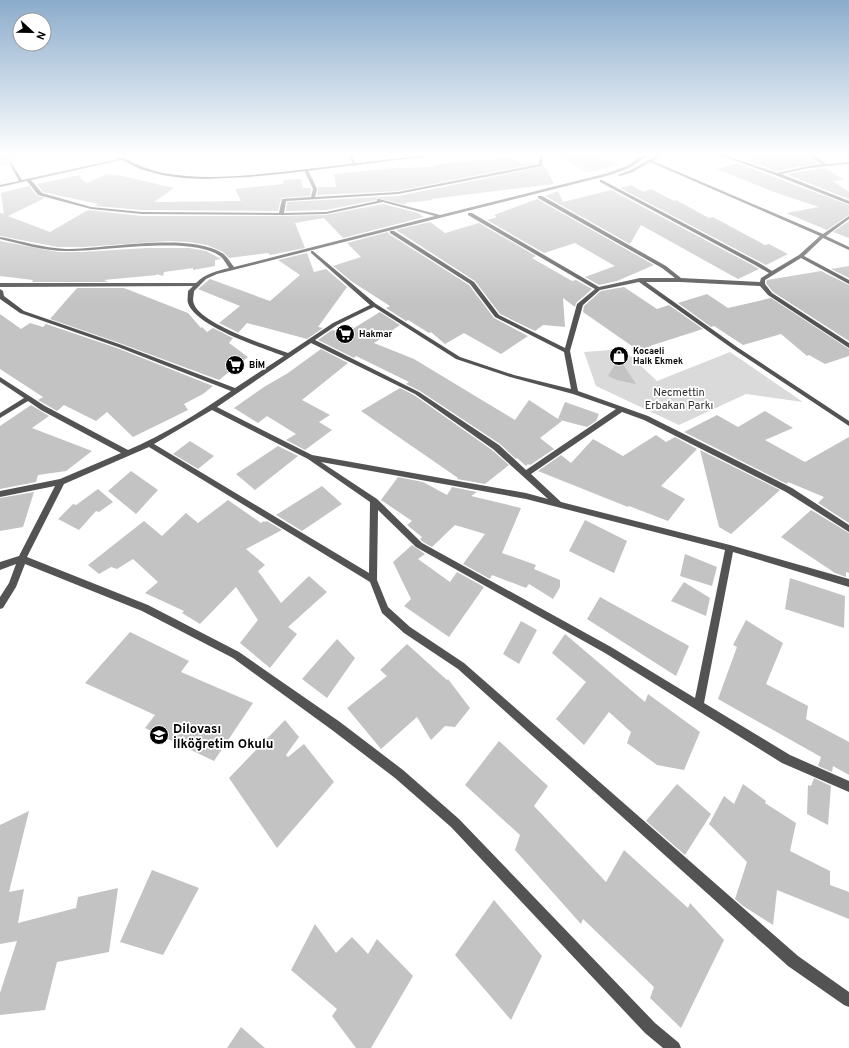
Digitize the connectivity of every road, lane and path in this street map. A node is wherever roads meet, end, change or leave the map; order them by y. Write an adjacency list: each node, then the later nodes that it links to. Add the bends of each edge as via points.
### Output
1 (75, 204): 10 (street, via 90,208 142,213)
2 (283, 204): 10 (street)
3 (369, 204): 10 (street, via 326,213)
4 (394, 204): 12 (street)
5 (488, 204): 12 (street)
6 (512, 204): 11 (street)
7 (552, 204): 24 (street, via 664,267)
8 (643, 204): 22 (street)
9 (749, 204): 15 (street)
10 (281, 214)
11 (470, 214): 14 (street); 29 (street)
12 (439, 216): 20 (street)
13 (849, 217): 15 (street)
14 (392, 232): 18 (street); 34 (street, via 472,282 496,316)
15 (823, 236): 17 (street); 19 (street)
16 (0, 238): 21 (street, via 65,250 183,244 220,254)
17 (849, 249)
18 (313, 252): 20 (street); 31 (street)
19 (801, 256): 22 (street); 25 (street)
20 (248, 263): 21 (street)
21 (232, 268): 27 (street, via 215,273)
22 (773, 274): 28 (street, via 763,280)
23 (640, 280): 24 (street); 29 (street); 43 (street, via 717,336)
24 (680, 280): 28 (street)
25 (849, 282)
26 (0, 284): 27 (street)
27 (196, 284): 35 (street, via 191,291 191,304 201,316 216,326)
28 (762, 284): 33 (street, via 770,294)
29 (598, 289): 34 (street, via 580,304)
30 (0, 291): 37 (street, via 1,297 22,312 120,346)
31 (374, 305): 32 (street, via 335,324); 38 (street, via 458,358 512,376)
32 (311, 340): 35 (street); 47 (street, via 417,393 496,447)
33 (849, 346)
34 (567, 351): 38 (street)
35 (288, 355): 37 (street)
36 (0, 379): 39 (street)
37 (236, 391): 40 (street)
38 (575, 392): 41 (street)
39 (30, 398): 42 (street); 45 (street, via 43,408)
40 (212, 407): 44 (street); 46 (street)
41 (621, 409): 47 (street); 52 (street, via 646,418 789,490)
42 (0, 416)
43 (849, 424)
44 (149, 444): 45 (street); 56 (street)
45 (128, 453): 48 (street)
46 (310, 457): 50 (street); 51 (street)
47 (526, 474): 51 (street)
48 (61, 482): 49 (street); 54 (street)
49 (0, 494)
50 (374, 501): 56 (street); 59 (street, via 418,546 587,638)
51 (559, 504): 53 (street)
52 (849, 529)
53 (730, 548): 57 (street); 59 (street)
54 (22, 559): 55 (street); 58 (street, via 13,584); 62 (street, via 145,608 236,655 336,726 399,774 455,823 650,1028)
55 (0, 566)
56 (373, 580): 61 (street, via 385,610 407,630 461,666 792,961)
57 (849, 583)
58 (0, 605)
59 (699, 705): 60 (street, via 786,759)
60 (849, 787)
61 (849, 1000)
62 (674, 1048)

